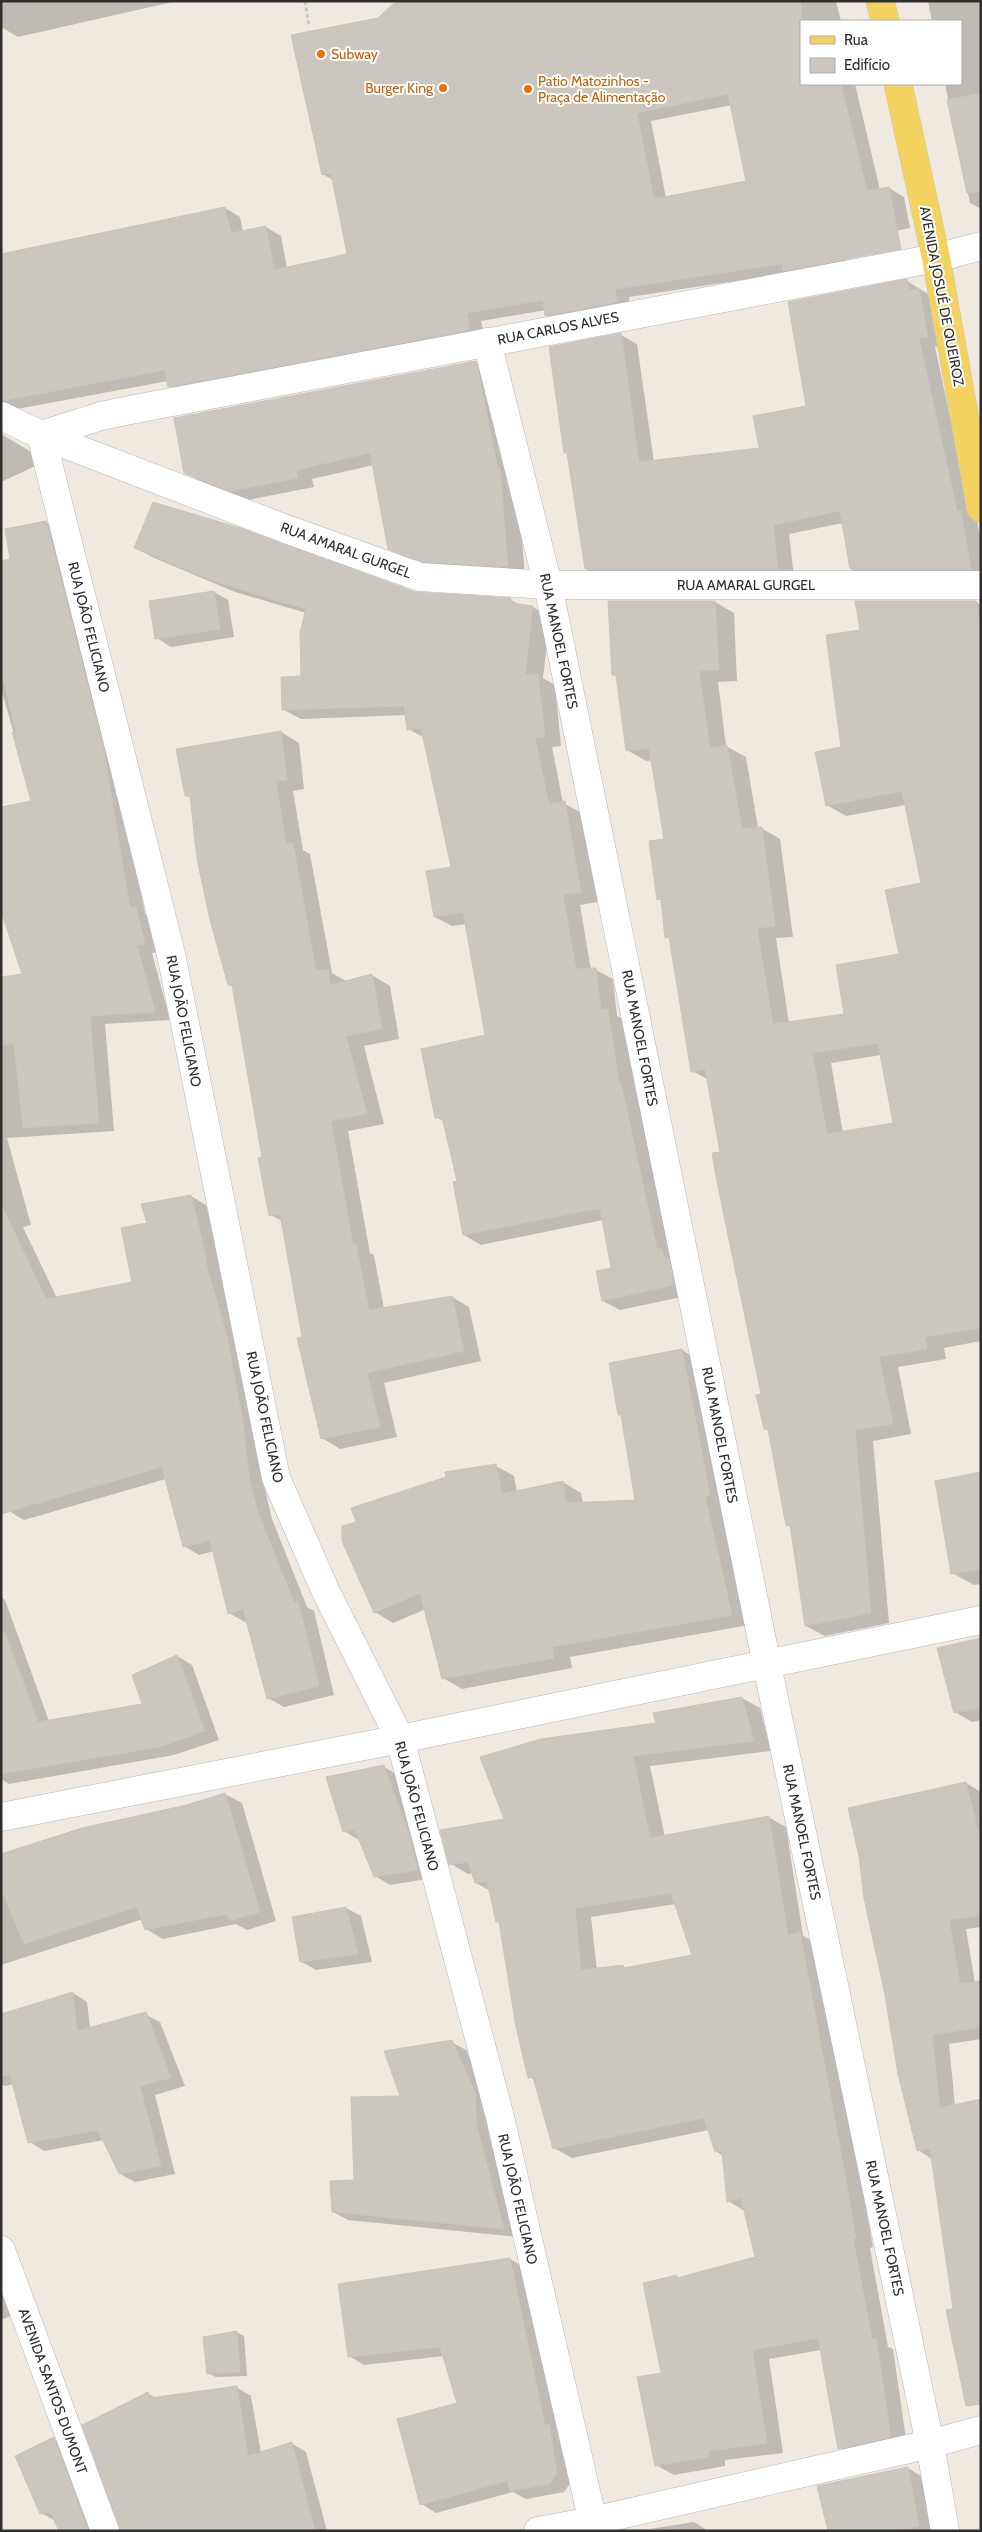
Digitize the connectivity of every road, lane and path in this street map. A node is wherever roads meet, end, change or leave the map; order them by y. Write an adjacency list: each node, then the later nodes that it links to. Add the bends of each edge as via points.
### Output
1 (305, 1): 4 (path)
2 (880, 1): 3 (main road)
3 (885, 20)
4 (309, 27)
5 (898, 85): 7 (main road, AVENIDA JOSUÉ DE QUEIROZ)
6 (981, 246): 7 (street, RUA CARLOS ALVES)
7 (936, 258): 8 (street, RUA CARLOS ALVES); 11 (main road, AVENIDA JOSUÉ DE QUEIROZ)
8 (487, 342): 10 (street, RUA CARLOS ALVES, via 135,409); 12 (street, RUA MANOEL FORTES)
9 (1, 416): 10 (street, RUA AMARAL GURGEL)
10 (41, 435): 12 (street, RUA AMARAL GURGEL, via 420,577); 16 (street, RUA JOÃO FELICIANO, via 171,954 276,1478 326,1592)
11 (981, 508)
12 (548, 585): 13 (street, RUA AMARAL GURGEL); 15 (street, RUA MANOEL FORTES)
13 (981, 585)
14 (981, 1620): 15 (street)
15 (767, 1665): 16 (street); 20 (street, RUA MANOEL FORTES)
16 (400, 1739): 17 (street); 21 (street, RUA JOÃO FELICIANO, via 500,2118)
17 (1, 1817)
18 (1, 2250): 22 (street, AVENIDA SANTOS DUMONT)
19 (981, 2430): 20 (street)
20 (930, 2444): 21 (street); 24 (street, RUA MANOEL FORTES)
21 (594, 2526): 23 (street)
22 (105, 2531)
23 (538, 2531)
24 (945, 2531)

